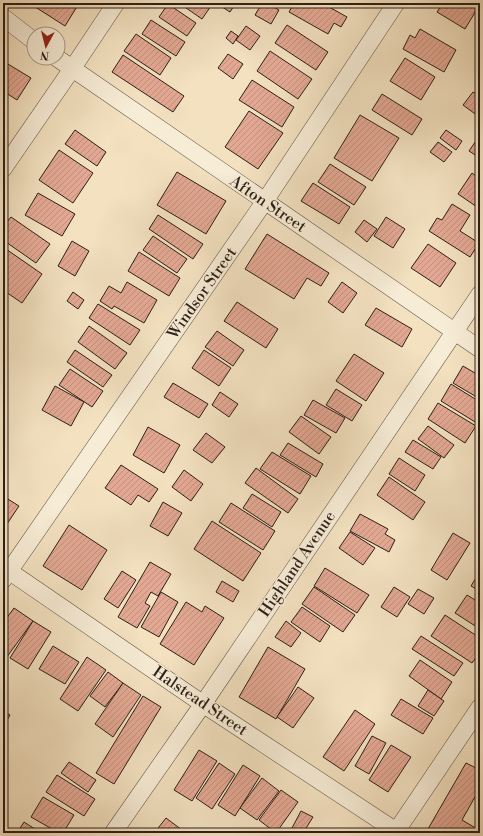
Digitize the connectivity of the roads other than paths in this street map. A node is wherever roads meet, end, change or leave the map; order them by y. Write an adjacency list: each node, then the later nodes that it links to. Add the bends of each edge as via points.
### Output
1 (116, 3): 6 (street)
2 (396, 3): 8 (street, Windsor Street)
3 (3, 17): 4 (street)
4 (26, 35)
5 (66, 65): 6 (street, Afton Street)
6 (72, 69): 7 (street); 8 (street, Afton Street)
7 (3, 169)
8 (265, 201): 10 (street, Afton Street); 12 (street, Windsor Street)
9 (480, 294): 10 (street, Highland Avenue)
10 (455, 332): 11 (street, Afton Street); 13 (street, Highland Avenue)
11 (480, 349)
12 (5, 572): 13 (street, Halstead Street)
13 (203, 704): 15 (street, Highland Avenue); 16 (street, Halstead Street)
14 (480, 707): 16 (street)
15 (113, 833)
16 (397, 833)

